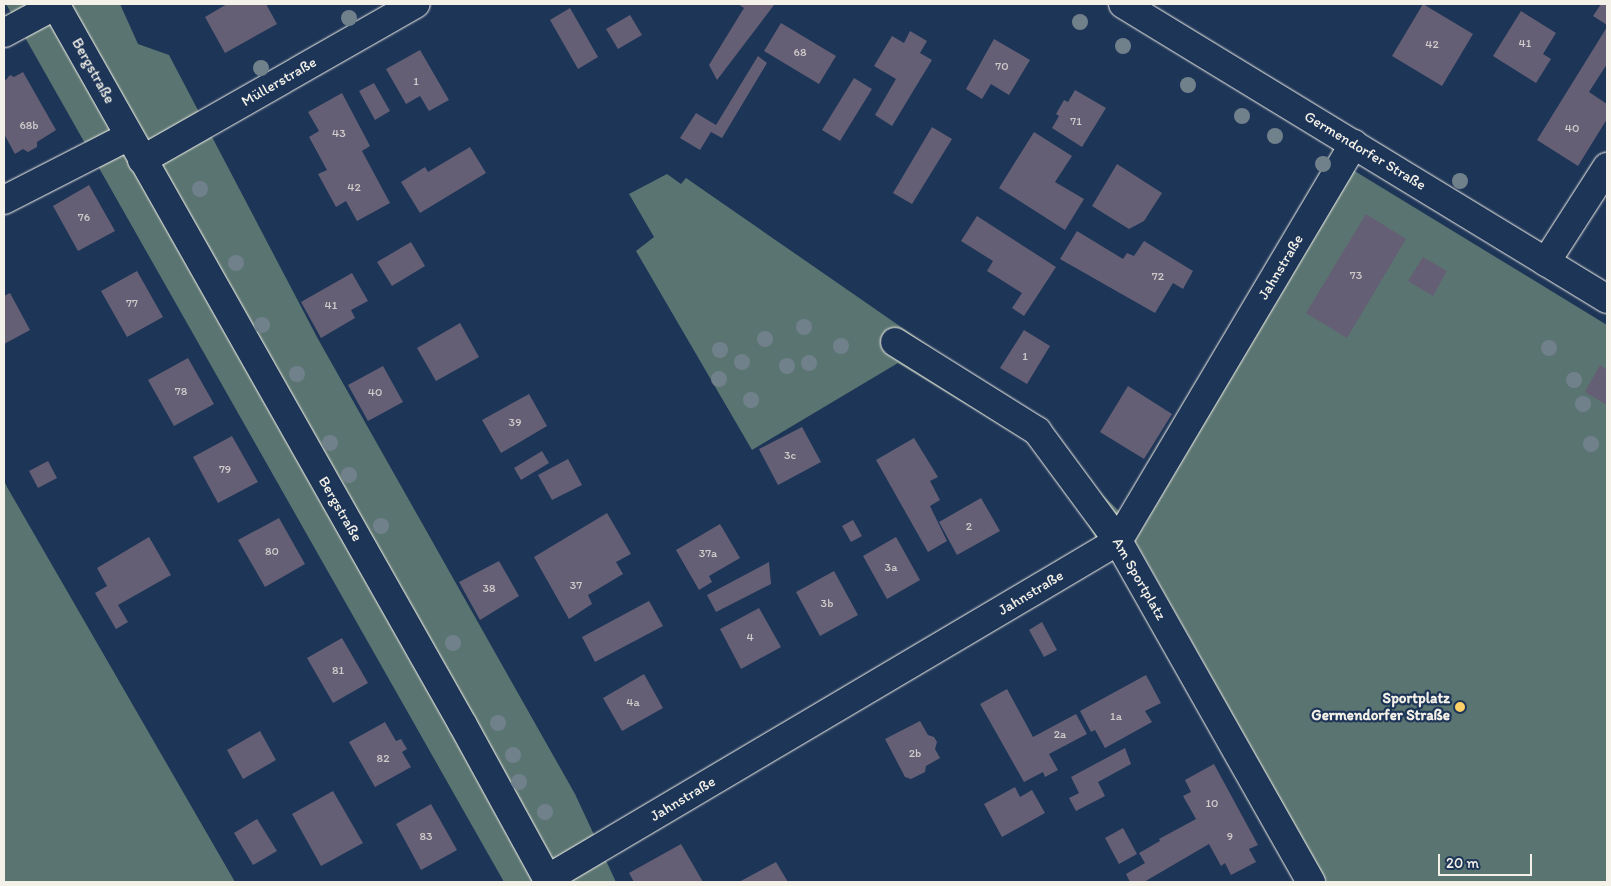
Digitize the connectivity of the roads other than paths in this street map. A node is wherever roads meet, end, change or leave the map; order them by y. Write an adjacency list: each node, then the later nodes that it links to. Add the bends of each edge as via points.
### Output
1 (54, 4): 4 (street, Bergstraße); 5 (street, Bergstraße)
2 (416, 4): 7 (street, Müllerstraße)
3 (1123, 4): 6 (street, Germendorfer Straße)
4 (4, 33)
5 (129, 136): 7 (street, Bergstraße); 9 (street)
6 (1354, 144): 10 (street, Germendorfer Straße); 13 (street, Jahnstraße)
7 (142, 160): 14 (street, Bergstraße)
8 (1607, 167): 10 (street)
9 (4, 200)
10 (1546, 262): 11 (street, Germendorfer Straße)
11 (1607, 298)
12 (895, 342): 13 (street, Am Sportplatz, via 1037,431)
13 (1118, 541): 14 (street, Jahnstraße); 15 (street, Am Sportplatz)
14 (548, 881)
15 (1311, 882)

